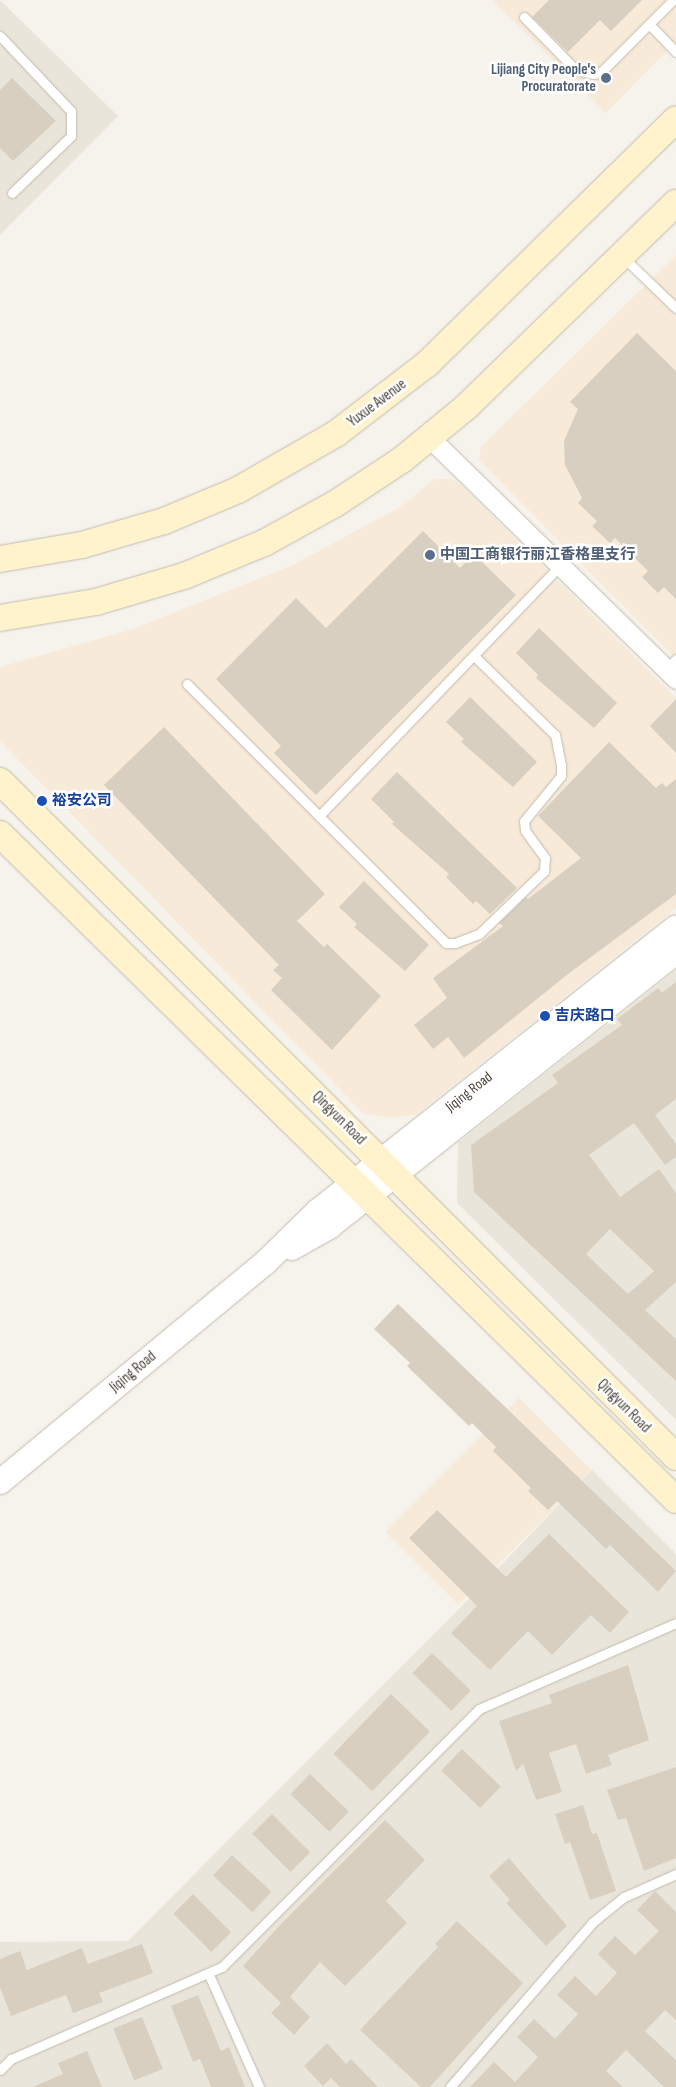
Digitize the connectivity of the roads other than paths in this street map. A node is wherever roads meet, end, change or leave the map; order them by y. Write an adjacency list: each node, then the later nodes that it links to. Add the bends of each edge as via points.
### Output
1 (673, 0): 3 (lane)
2 (524, 17): 3 (lane, via 576,70 586,74 601,72)
3 (648, 24): 5 (lane)
4 (0, 36): 7 (lane, via 71,111 71,136)
5 (676, 52)
6 (676, 119): 12 (main road, Yuxue Avenue, via 427,364 337,433 238,490 164,521 82,545)
7 (12, 193)
8 (676, 202): 9 (main road)
9 (622, 257): 10 (lane); 11 (main road, via 466,408)
10 (676, 308)
11 (430, 438): 13 (street); 14 (main road, via 335,504 226,560 131,593 62,609)
12 (0, 559)
13 (560, 566): 15 (lane); 16 (street)
14 (0, 618)
15 (474, 656): 19 (lane); 19 (lane, via 555,735 558,744 560,776 524,821 528,834 546,858 544,871 479,934 463,942 446,943)
16 (673, 669)
17 (187, 684): 19 (lane)
18 (0, 781): 23 (main road, Qingyun Road)
19 (319, 816)
20 (0, 834): 24 (main road, Qingyun Road)
21 (676, 927): 23 (street, Jiqing Road)
22 (676, 952): 23 (street, Jiqing Road)
23 (388, 1168): 24 (street, Jiqing Road); 25 (main road, Qingyun Road)
24 (361, 1190): 26 (street, Jiqing Road, via 317,1212 266,1262); 27 (main road, Qingyun Road)
25 (676, 1457)
26 (0, 1482)
27 (676, 1500)
28 (676, 1623): 30 (lane, via 479,1708 222,1967)
29 (676, 1874): 33 (lane, via 624,1897 594,1922)
30 (209, 1975): 31 (lane, via 10,2059); 32 (lane)
31 (0, 2070)
32 (259, 2087)
33 (450, 2087)

